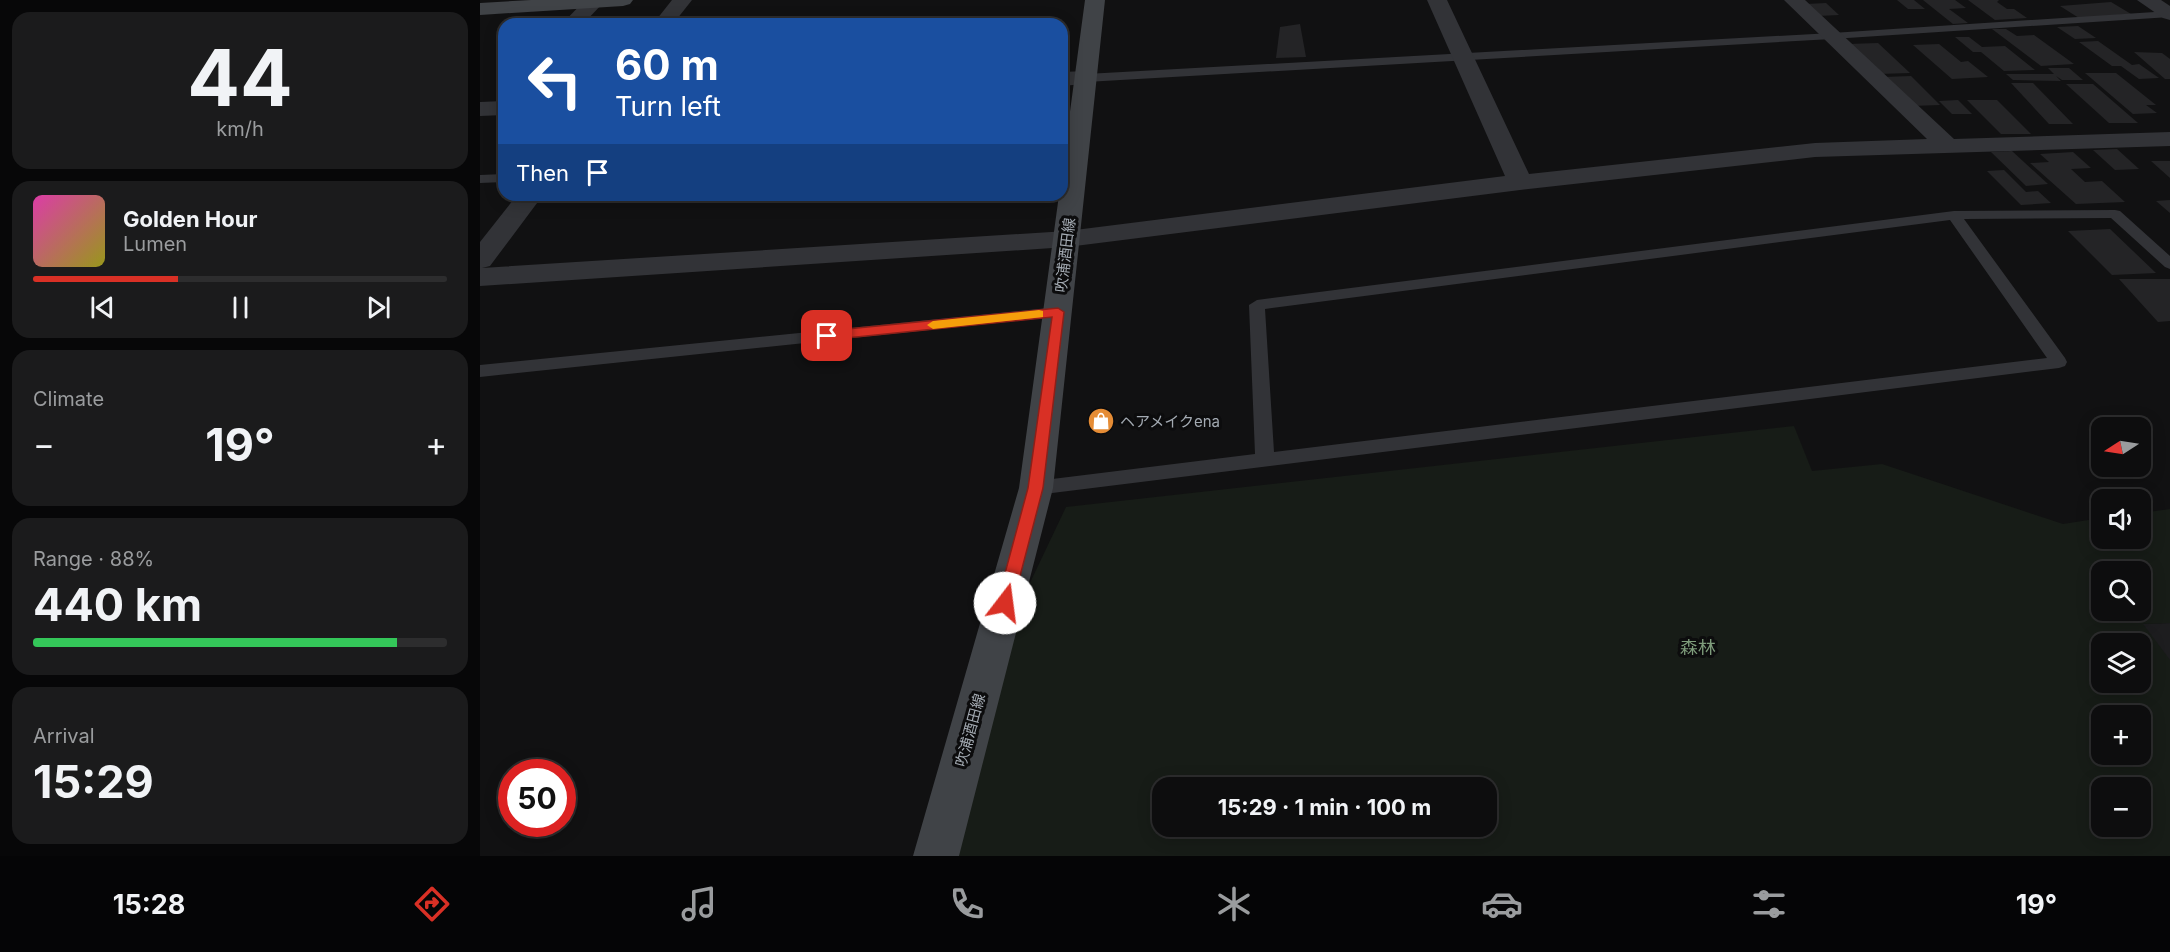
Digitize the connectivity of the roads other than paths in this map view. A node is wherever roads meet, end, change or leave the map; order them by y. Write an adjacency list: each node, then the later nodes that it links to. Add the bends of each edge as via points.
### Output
1 (623, 0): 7 (main road)
2 (682, 0): 11 (street)
3 (1095, 0): 14 (main road, 吹浦酒田線)
4 (1437, 0): 13 (street)
5 (1794, 0): 12 (street)
6 (2147, 0): 9 (street)
7 (594, 2): 8 (main road); 10 (street)
8 (480, 9)
9 (2170, 14): 12 (lane)
10 (578, 18)
11 (668, 18)
12 (1832, 36): 13 (lane); 17 (street)
13 (1462, 56): 14 (lane); 20 (street)
14 (1086, 78): 15 (street); 23 (main road, 吹浦酒田線)
15 (1068, 80)
16 (2170, 139): 17 (street)
17 (1947, 145): 20 (street, via 1815,150)
18 (498, 178): 19 (lane)
19 (480, 179)
20 (1520, 182): 23 (street)
21 (525, 201): 24 (street)
22 (1954, 216): 25 (lane, via 2115,214); 29 (lane, via 1257,305); 29 (lane, via 2059,362)
23 (1067, 239): 26 (street); 27 (main road, 吹浦酒田線)
24 (480, 260)
25 (2170, 264)
26 (480, 277)
27 (1058, 312): 28 (lane); 30 (main road, 吹浦酒田線)
28 (480, 371)
29 (1265, 461): 30 (lane)
30 (1036, 488): 31 (main road, 吹浦酒田線)
31 (936, 856)

